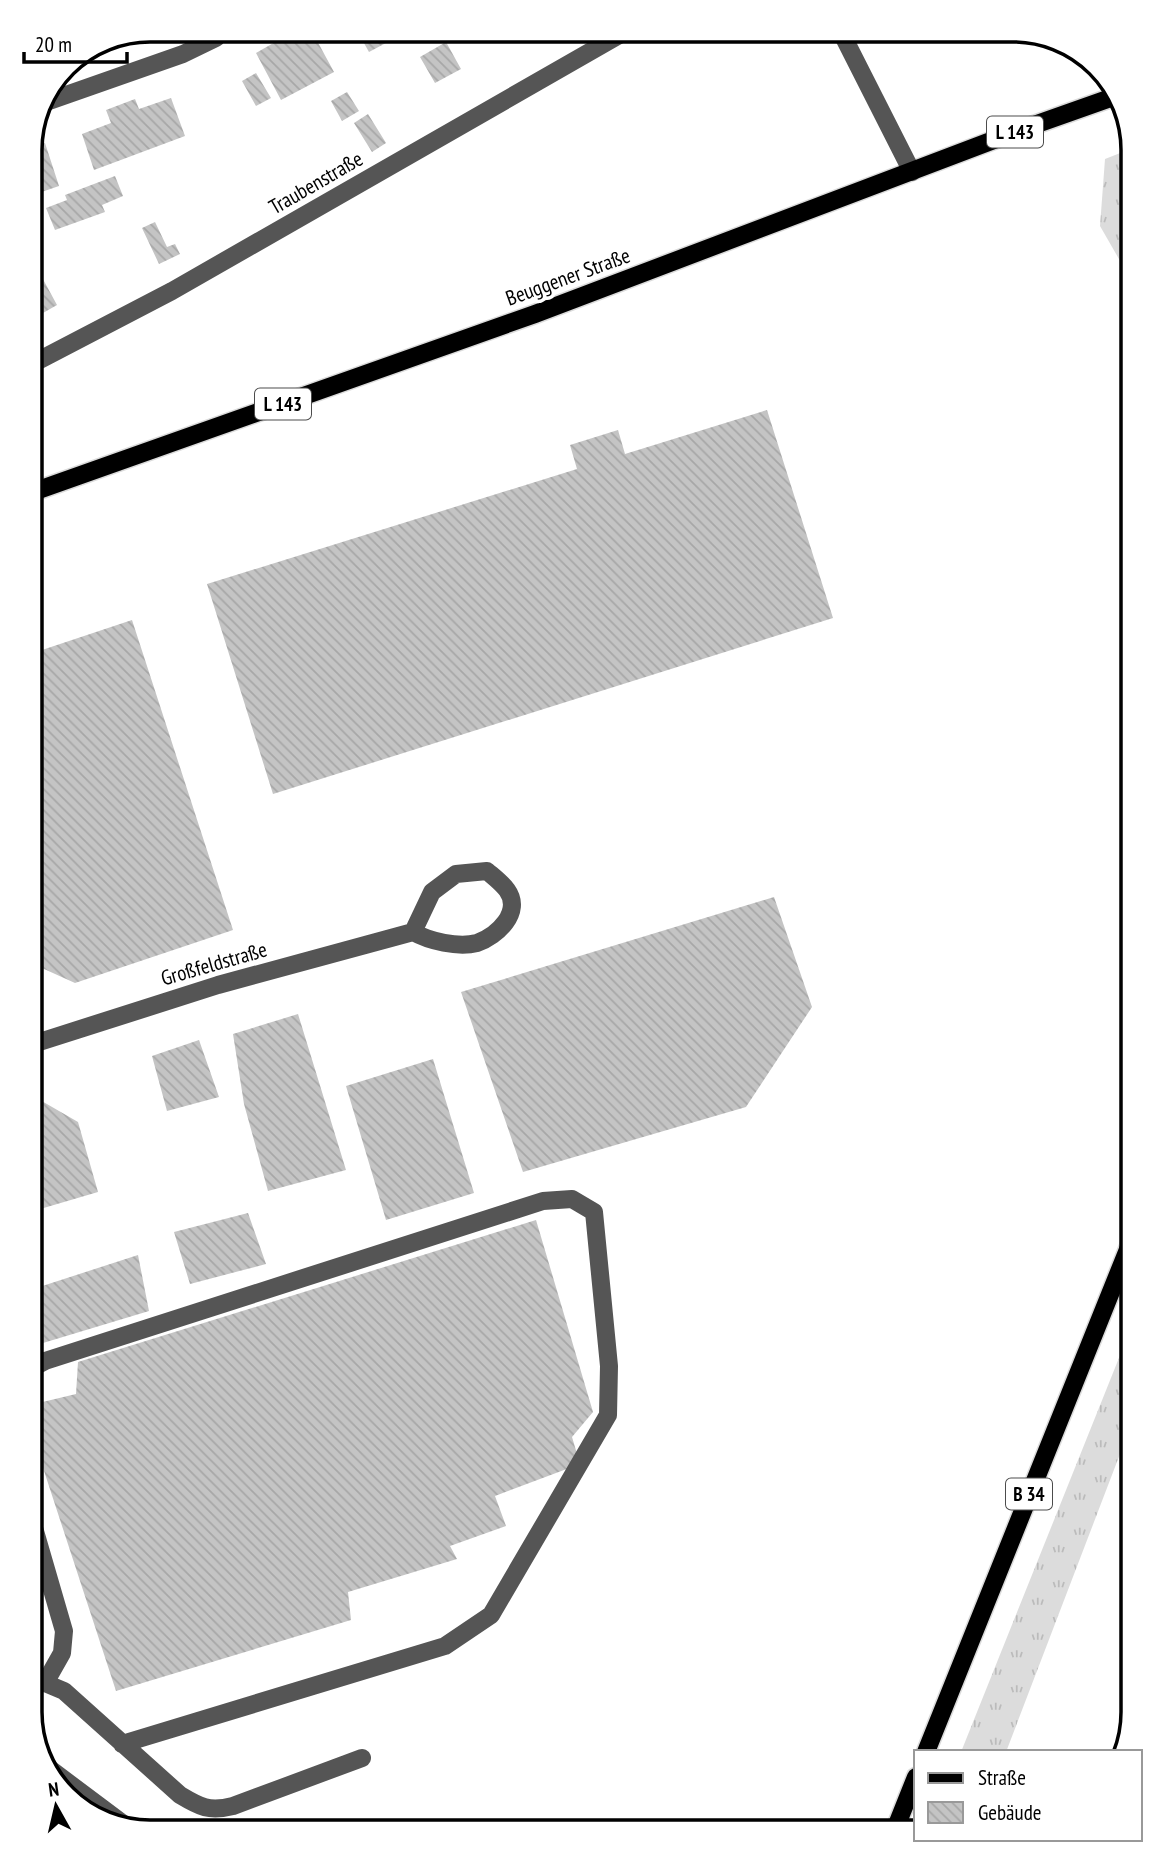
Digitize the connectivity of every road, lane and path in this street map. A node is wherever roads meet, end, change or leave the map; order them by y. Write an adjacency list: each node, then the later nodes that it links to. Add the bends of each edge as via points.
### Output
1 (208, 42): 4 (street)
2 (607, 42): 7 (street, Traubenstraße, via 184,284)
3 (847, 42): 6 (street)
4 (55, 99)
5 (1108, 99): 6 (main road, Beuggener Straße / L 143)
6 (912, 172): 8 (main road, Beuggener Straße / L 143, via 536,314)
7 (42, 359)
8 (42, 489)
9 (413, 932): 9 (street, via 429,941 475,943 496,933 507,921 512,908 509,891 487,871 456,874 432,892); 10 (street, Großfeldstraße, via 218,985)
10 (42, 1041)
11 (1121, 1267): 17 (main road, B 34)
12 (42, 1363): 16 (street, via 542,1201 572,1199 594,1212 609,1366 608,1416 491,1615 445,1646)
13 (42, 1555): 14 (street, via 64,1630 62,1653)
14 (42, 1677)
15 (42, 1684): 16 (street, via 64,1691)
16 (122, 1744): 18 (street, via 180,1795 216,1810)
17 (927, 1750)
18 (362, 1758)
19 (914, 1782): 22 (main road)
20 (70, 1784): 21 (street)
21 (105, 1810)
22 (899, 1820)

